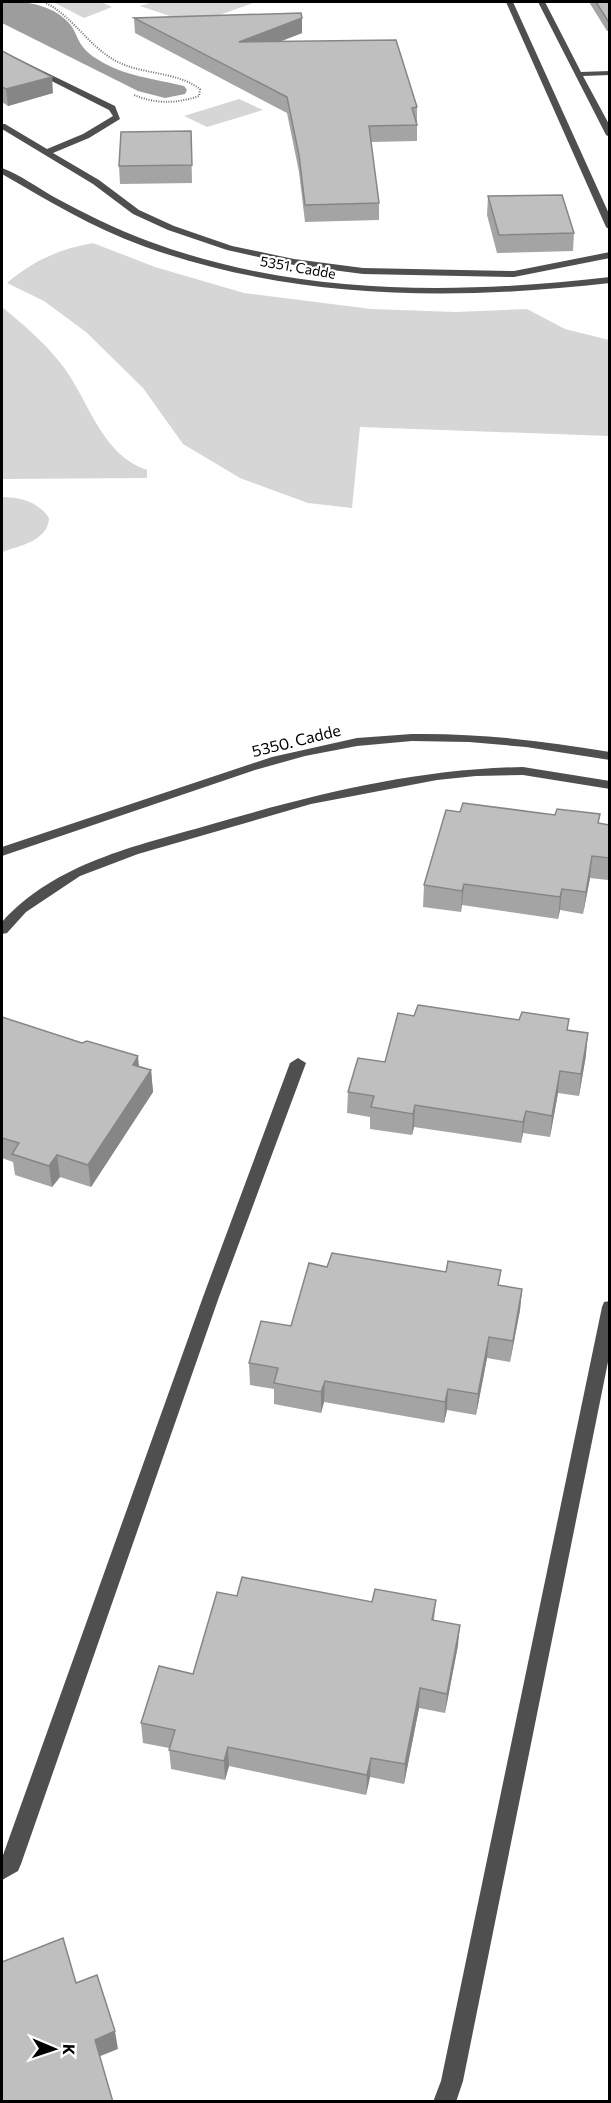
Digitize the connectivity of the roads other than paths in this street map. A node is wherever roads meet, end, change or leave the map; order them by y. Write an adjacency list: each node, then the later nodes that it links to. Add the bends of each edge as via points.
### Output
1 (509, 2): 11 (street)
2 (541, 2): 5 (street)
3 (2, 52): 9 (street, via 112,108 117,117)
4 (609, 73): 5 (street)
5 (581, 78): 6 (street); 8 (street)
6 (609, 80)
7 (2, 126): 9 (street)
8 (609, 135)
9 (46, 153): 12 (street, via 96,182 136,212 171,228 230,248 294,262 363,271 514,274)
10 (2, 171): 13 (street, 5351. Cadde, via 139,242 308,285 363,291 460,293)
11 (609, 227)
12 (609, 255)
13 (609, 280)
14 (609, 756): 16 (street, 5350. Cadde, via 530,742 458,738 385,739 322,747 239,771)
15 (609, 785): 17 (street, via 523,771 477,772 309,800 133,851 75,873 21,909)
16 (2, 852)
17 (2, 930)
18 (298, 1063): 20 (street, via 11,1864)
19 (609, 1307): 21 (street, via 452,2081)
20 (2, 1870)
21 (444, 2102)

